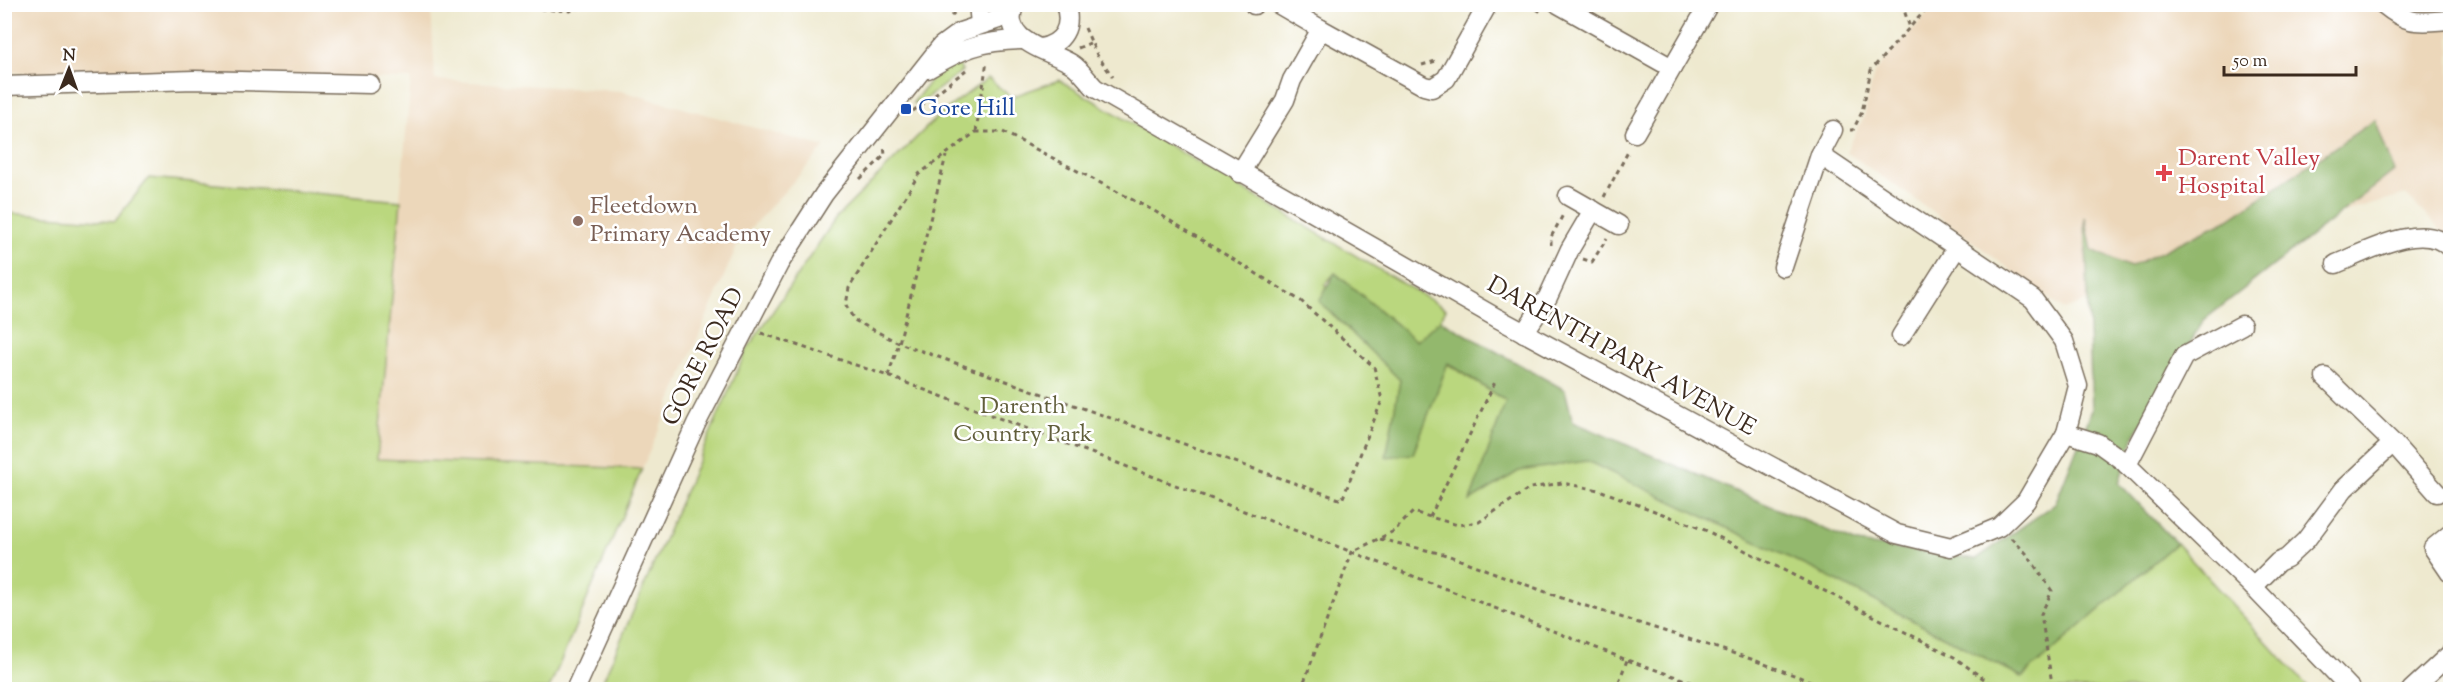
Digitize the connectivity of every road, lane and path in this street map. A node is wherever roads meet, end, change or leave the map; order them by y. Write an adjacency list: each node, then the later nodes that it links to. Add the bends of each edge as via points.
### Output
1 (469, 4): 2 (path, via 570,11)
2 (594, 4)
3 (978, 4): 15 (street)
4 (1092, 4): 11 (path)
5 (1278, 4): 17 (street)
6 (1488, 4): 17 (street, via 1437,91)
7 (1558, 4): 25 (street)
8 (1709, 4): 25 (street)
9 (1931, 4): 16 (path)
10 (2384, 4): 14 (street, via 2411,22)
11 (1069, 5): 18 (street)
12 (1903, 5): 16 (path)
13 (1013, 10): 15 (street, GORE ROAD); 19 (street, via 1012,27)
14 (2451, 20)
15 (980, 24): 27 (street, GORE ROAD, via 941,46)
16 (1910, 28): 31 (path, via 1870,69 1862,112 1853,130)
17 (1322, 29): 37 (street)
18 (1066, 33): 20 (street, via 1050,46); 24 (street)
19 (1021, 40): 20 (street, DARENTH PARK AVENUE); 27 (street, GORE ROAD, via 969,46)
20 (1040, 48): 24 (street, DARENTH PARK AVENUE)
21 (988, 56): 32 (path)
22 (1442, 58): 23 (path)
23 (1414, 65)
24 (1074, 66): 37 (street, DARENTH PARK AVENUE, via 1095,88)
25 (1672, 68): 33 (street)
26 (966, 70): 30 (path)
27 (921, 74): 67 (street, GORE ROAD, via 824,194 779,264 696,424)
28 (370, 84): 29 (street, via 194,80)
29 (4, 86)
30 (909, 116)
31 (1833, 130): 36 (street)
32 (976, 132): 35 (path); 49 (path, via 1003,132 1013,137 1156,212 1301,301 1374,368 1382,400 1342,500)
33 (1635, 133)
34 (889, 139): 38 (path, via 884,146 886,154)
35 (947, 154): 49 (path); 49 (path, via 919,174 849,288 846,304 854,320)
36 (1820, 155): 43 (street, DARENTH PARK AVENUE); 45 (street)
37 (1240, 173): 47 (street, DARENTH PARK AVENUE)
38 (852, 186)
39 (1568, 196): 40 (street)
40 (1593, 210): 41 (street); 47 (street, via 1548,297)
41 (1620, 225)
42 (2451, 248): 44 (street, via 2445,242 2409,236)
43 (1956, 249): 48 (street); 54 (street, DARENTH PARK AVENUE, via 2033,299 2064,341 2078,386)
44 (2336, 264)
45 (1783, 267)
46 (2242, 325): 56 (street, via 2184,356)
47 (1524, 333): 59 (street, DARENTH PARK AVENUE, via 1897,534 1952,547)
48 (1901, 336)
49 (899, 343): 51 (path)
50 (802, 346): 51 (path)
51 (888, 376): 62 (path)
52 (2325, 377): 55 (street)
53 (1496, 380): 58 (path)
54 (2066, 433): 56 (street, via 2098,443); 59 (street, DARENTH PARK AVENUE, via 2026,501)
55 (2393, 443): 57 (street); 64 (street, via 2344,489 2306,540)
56 (2127, 465): 64 (street)
57 (2438, 492)
58 (1430, 517): 61 (path, via 1413,512 1394,531); 72 (path, via 1458,525 1479,522 1530,488 1562,483 1599,490 1706,530 1954,657)
59 (1999, 526): 73 (path, via 2026,553 2052,591 2041,614)
60 (2451, 534): 63 (street, via 2433,548)
61 (1378, 538): 62 (path); 71 (path, via 1447,555)
62 (1352, 552): 66 (path); 68 (path)
63 (2451, 573)
64 (2253, 587): 74 (street)
65 (2451, 654): 75 (street)
66 (1627, 660): 69 (path); 70 (path)
67 (575, 690)
68 (1301, 690)
69 (1616, 690)
70 (1714, 690)
71 (1834, 690)
72 (2000, 690)
73 (2053, 690)
74 (2352, 690)
75 (2411, 690)

